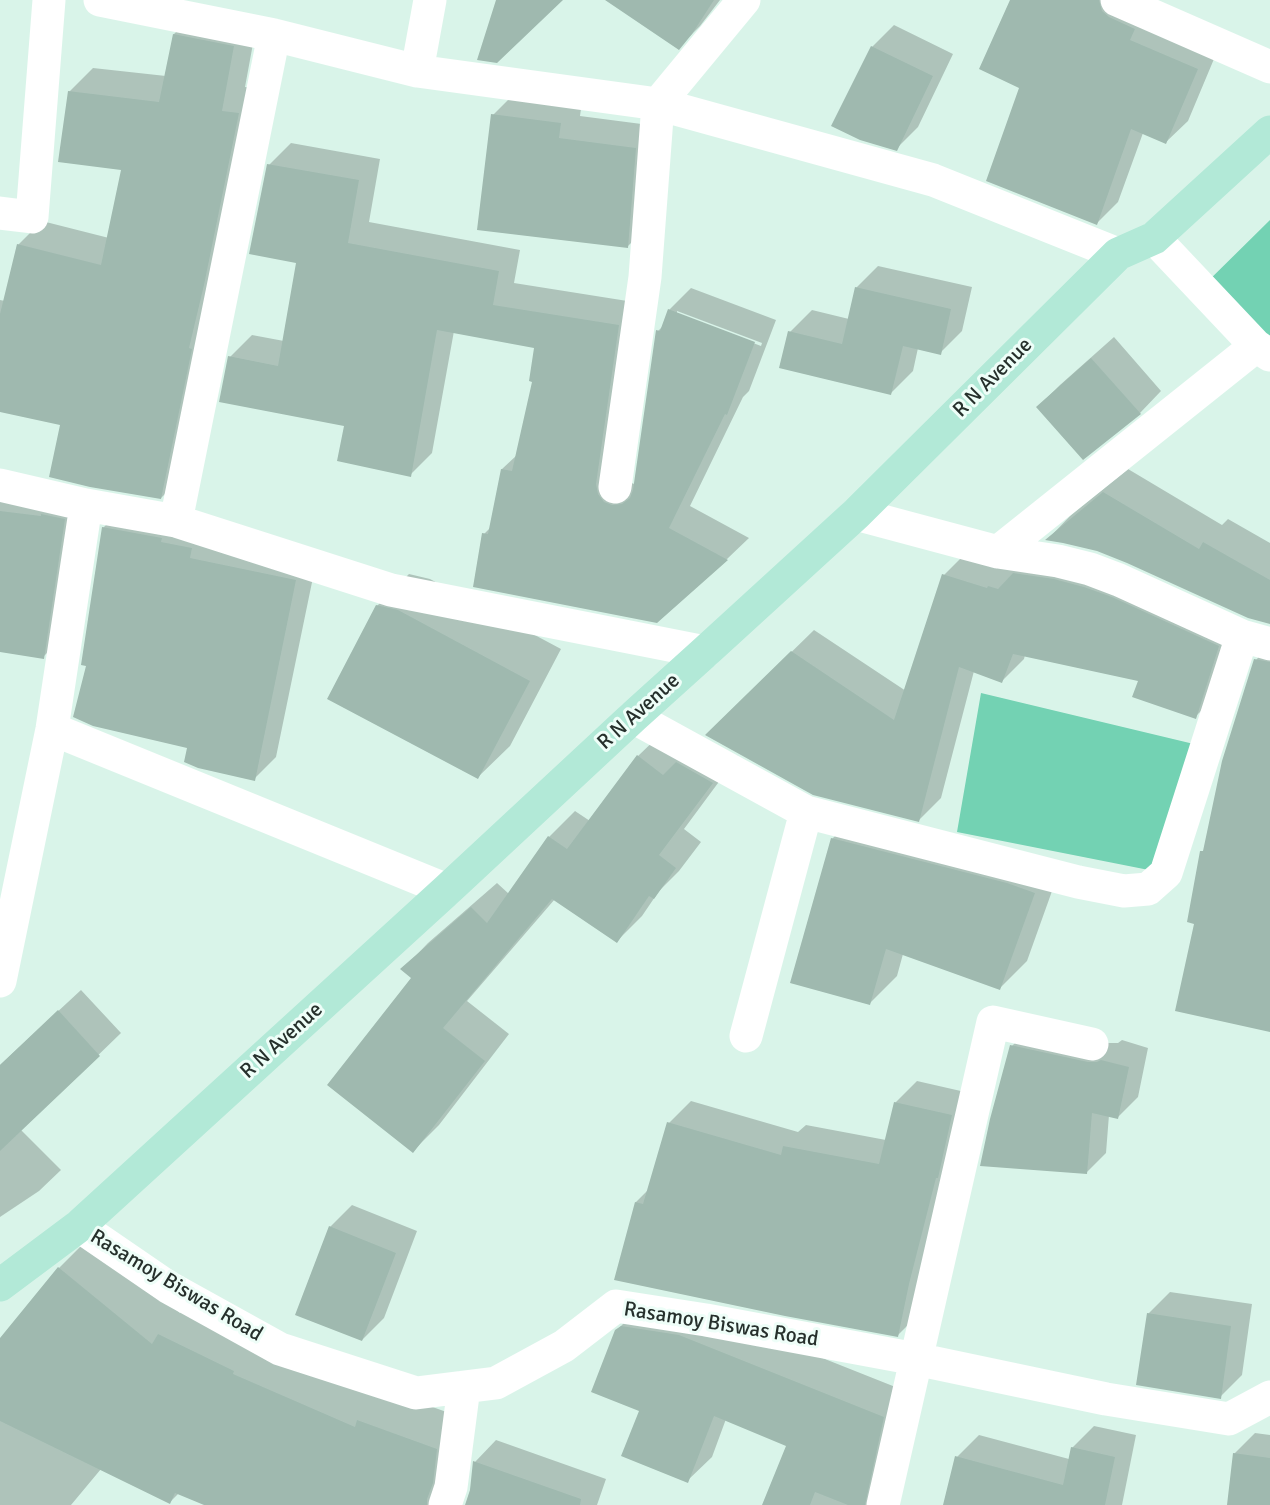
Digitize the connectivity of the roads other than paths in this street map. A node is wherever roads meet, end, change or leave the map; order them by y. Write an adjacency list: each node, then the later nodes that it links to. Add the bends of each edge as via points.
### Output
1 (49, 0): 11 (street, via 32,217)
2 (100, 0): 6 (street)
3 (430, 0): 8 (street)
4 (744, 0): 9 (street)
5 (1118, 0): 7 (street)
6 (274, 35): 8 (street); 19 (street)
7 (1270, 67)
8 (417, 71): 9 (street)
9 (658, 104): 13 (street, via 933,180); 16 (street, via 645,277)
10 (1270, 132): 12 (main road, R N Avenue)
11 (0, 213)
12 (1154, 238): 13 (main road, R N Avenue); 14 (street)
13 (1118, 254): 18 (main road, R N Avenue)
14 (1263, 350): 20 (street)
15 (0, 485): 17 (street)
16 (615, 487)
17 (86, 506): 19 (street); 24 (street)
18 (856, 514): 20 (street); 22 (main road, R N Avenue)
19 (176, 521): 22 (street, via 391,590)
20 (998, 552): 21 (street, via 1090,569)
21 (1256, 640): 25 (street, via 1166,873 1148,889 1124,891 1078,882)
22 (705, 652): 23 (main road, R N Avenue)
23 (633, 717): 25 (street); 26 (main road, R N Avenue)
24 (52, 729): 26 (street); 27 (street)
25 (806, 812): 28 (street)
26 (447, 890): 30 (main road, R N Avenue)
27 (0, 981)
28 (746, 1036)
29 (1092, 1044): 32 (street, via 993,1022)
30 (79, 1226): 31 (main road, R N Avenue); 33 (street, Rasamoy Biswas Road, via 168,1287 280,1349 416,1393)
31 (0, 1285)
32 (916, 1359): 33 (street, Rasamoy Biswas Road, via 616,1306 564,1346 496,1383); 34 (street, Rasamoy Biswas Road, via 1106,1399 1229,1419); 36 (street)
33 (464, 1387): 35 (street, via 452,1487)
34 (1270, 1397)
35 (445, 1505)
36 (883, 1505)

